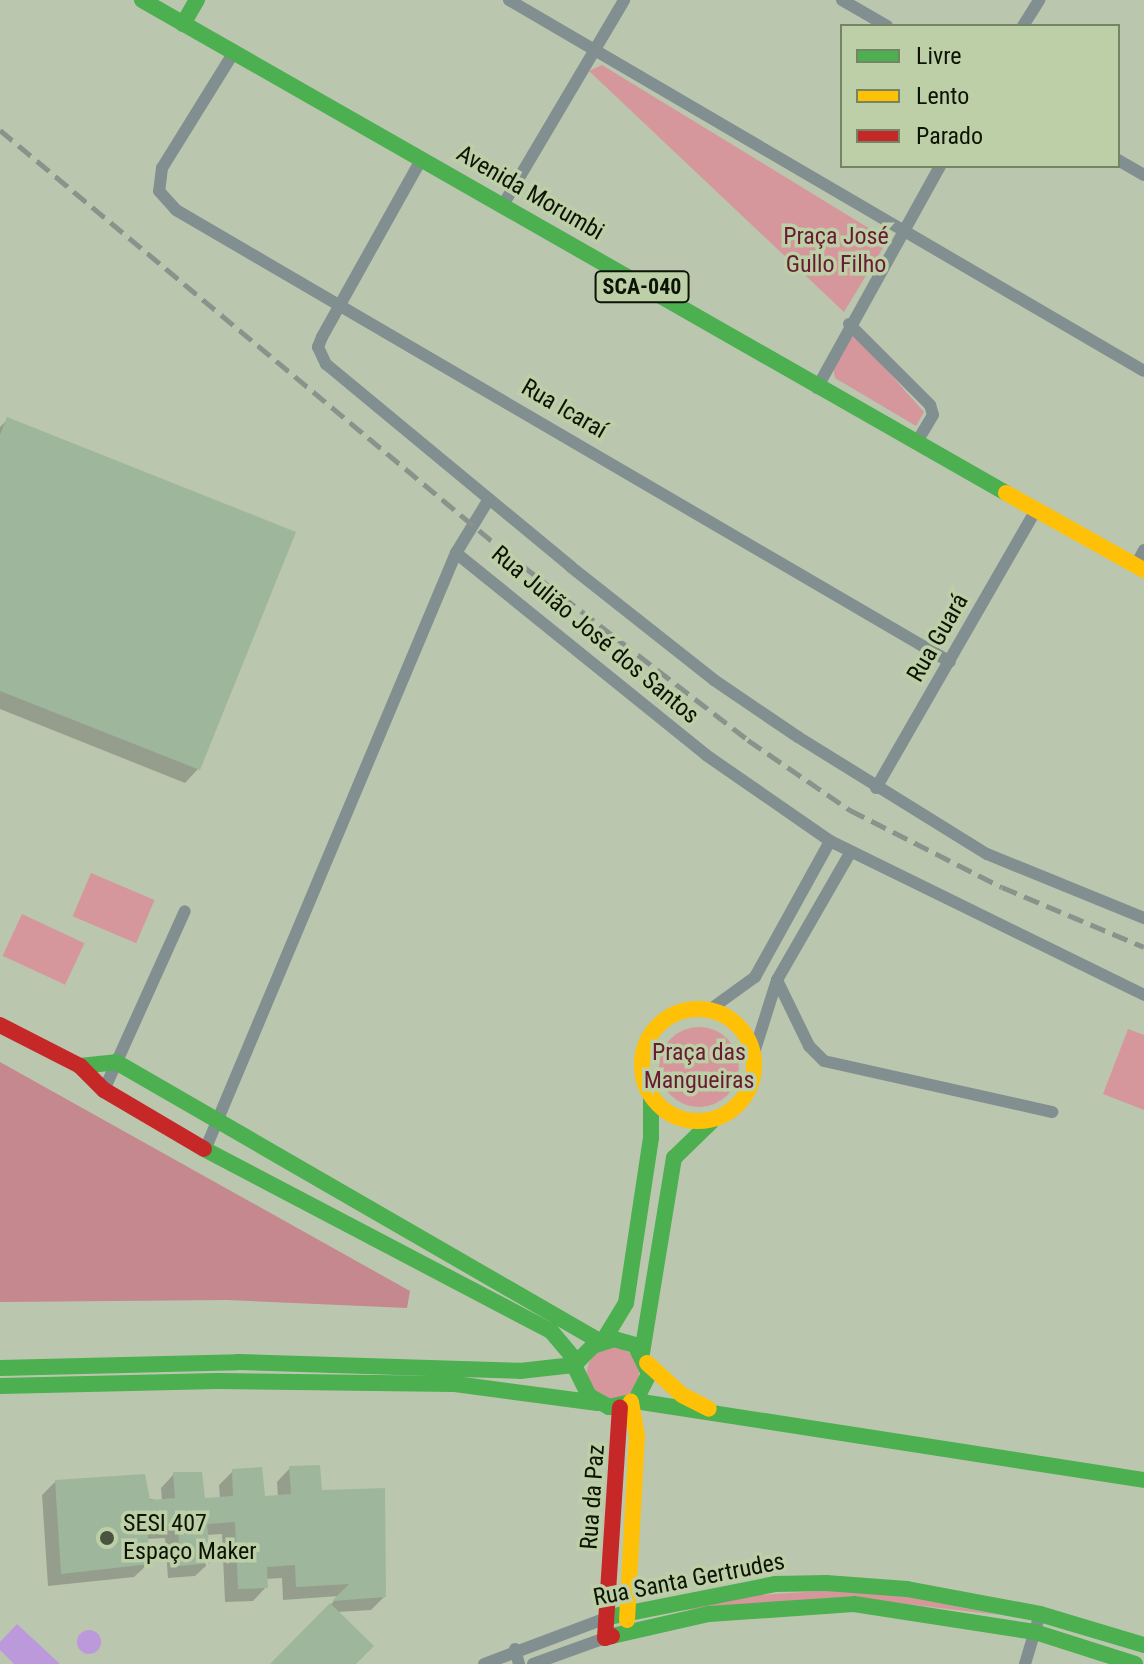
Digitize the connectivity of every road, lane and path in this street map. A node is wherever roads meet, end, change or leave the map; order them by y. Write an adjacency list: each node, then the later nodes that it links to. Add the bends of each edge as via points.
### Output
1 (142, 0): 7 (street, Avenida Morumbi / SCA-040)
2 (197, 0): 7 (street)
3 (509, 0): 10 (street)
4 (624, 0): 10 (street)
5 (842, 0): 8 (street)
6 (1039, 0): 9 (street)
7 (183, 24): 11 (street, Avenida Morumbi / SCA-040)
8 (884, 24)
9 (1024, 24)
10 (595, 50): 16 (street); 17 (street)
11 (234, 52): 12 (street, Avenida Morumbi / SCA-040); 18 (street, Rua Icaraí, via 162,168 159,191 176,210)
12 (422, 158): 16 (street, Avenida Morumbi / SCA-040); 18 (street)
13 (1120, 161): 15 (street)
14 (939, 168): 17 (street)
15 (1144, 175)
16 (503, 205): 21 (street, Avenida Morumbi / SCA-040)
17 (901, 232): 19 (street); 20 (street)
18 (340, 303): 23 (street, via 322,337 321,356); 27 (street, Rua Icaraí)
19 (849, 324): 21 (street); 22 (street, via 930,405 933,415)
20 (1144, 371)
21 (817, 388): 22 (street, Avenida Morumbi / SCA-040)
22 (917, 442): 24 (street, Avenida Morumbi / SCA-040)
23 (489, 499): 25 (street); 28 (street, via 714,680)
24 (1036, 510): 26 (street, Avenida Morumbi / SCA-040); 27 (street, Rua Guará)
25 (456, 553): 29 (street, Rua Julião José dos Santos, via 706,755); 43 (street, Rua Julião José dos Santos)
26 (1141, 562)
27 (950, 662): 28 (street, Rua Guará)
28 (876, 788): 32 (street, via 987,854)
29 (830, 841): 30 (street, Rua Julião José dos Santos); 35 (street, via 755,977)
30 (850, 853): 33 (street); 34 (street, Rua Julião José dos Santos)
31 (185, 911): 38 (street)
32 (1144, 918)
33 (777, 980): 37 (street); 42 (street, via 809,1046 824,1061)
34 (1144, 995)
35 (708, 1011): 37 (street, via 739,1025); 41 (street, via 687,1009 655,1028 641,1062)
36 (0, 1025): 39 (street)
37 (753, 1056): 44 (street, via 754,1077 747,1095)
38 (116, 1062): 39 (street); 40 (street); 43 (street)
39 (80, 1066): 40 (street)
40 (104, 1090): 45 (street)
41 (651, 1098): 44 (street, via 681,1120); 46 (street, via 651,1137 626,1303)
42 (1052, 1112)
43 (217, 1117): 45 (street, Rua Julião José dos Santos); 46 (street)
44 (718, 1118): 47 (street, via 697,1130 674,1158)
45 (205, 1150): 48 (street, via 551,1331)
46 (602, 1341): 47 (street, via 625,1340); 48 (street)
47 (645, 1358): 52 (street, via 647,1384); 53 (street, via 682,1395)
48 (575, 1363): 49 (street, via 520,1371 238,1362); 51 (street)
49 (0, 1368)
50 (0, 1386): 51 (street, via 218,1381 455,1384)
51 (598, 1403): 52 (street)
52 (629, 1403): 53 (street); 55 (street, Rua da Paz, via 637,1436); 57 (street, Rua da Paz)
53 (725, 1415): 54 (street)
54 (1144, 1480)
55 (627, 1613): 56 (street, Rua Santa Gertrudes, via 775,1584 826,1583 907,1589); 57 (street, Rua Santa Gertrudes); 58 (street, Rua da Paz)
56 (1040, 1614): 59 (street); 61 (street, Rua Santa Gertrudes)
57 (609, 1617): 60 (street, Rua da Paz); 62 (street, Rua Santa Gertrudes)
58 (628, 1631): 59 (street, Rua Santa Gertrudes, via 709,1614 854,1604); 60 (street, Rua Santa Gertrudes)
59 (1035, 1632): 66 (street); 67 (street, Rua Santa Gertrudes)
60 (605, 1638): 65 (street, Rua Santa Gertrudes)
61 (1144, 1645)
62 (515, 1649): 63 (street, Rua Santa Gertrudes); 64 (street)
63 (484, 1664)
64 (519, 1664)
65 (533, 1664)
66 (1025, 1664)
67 (1135, 1664)

